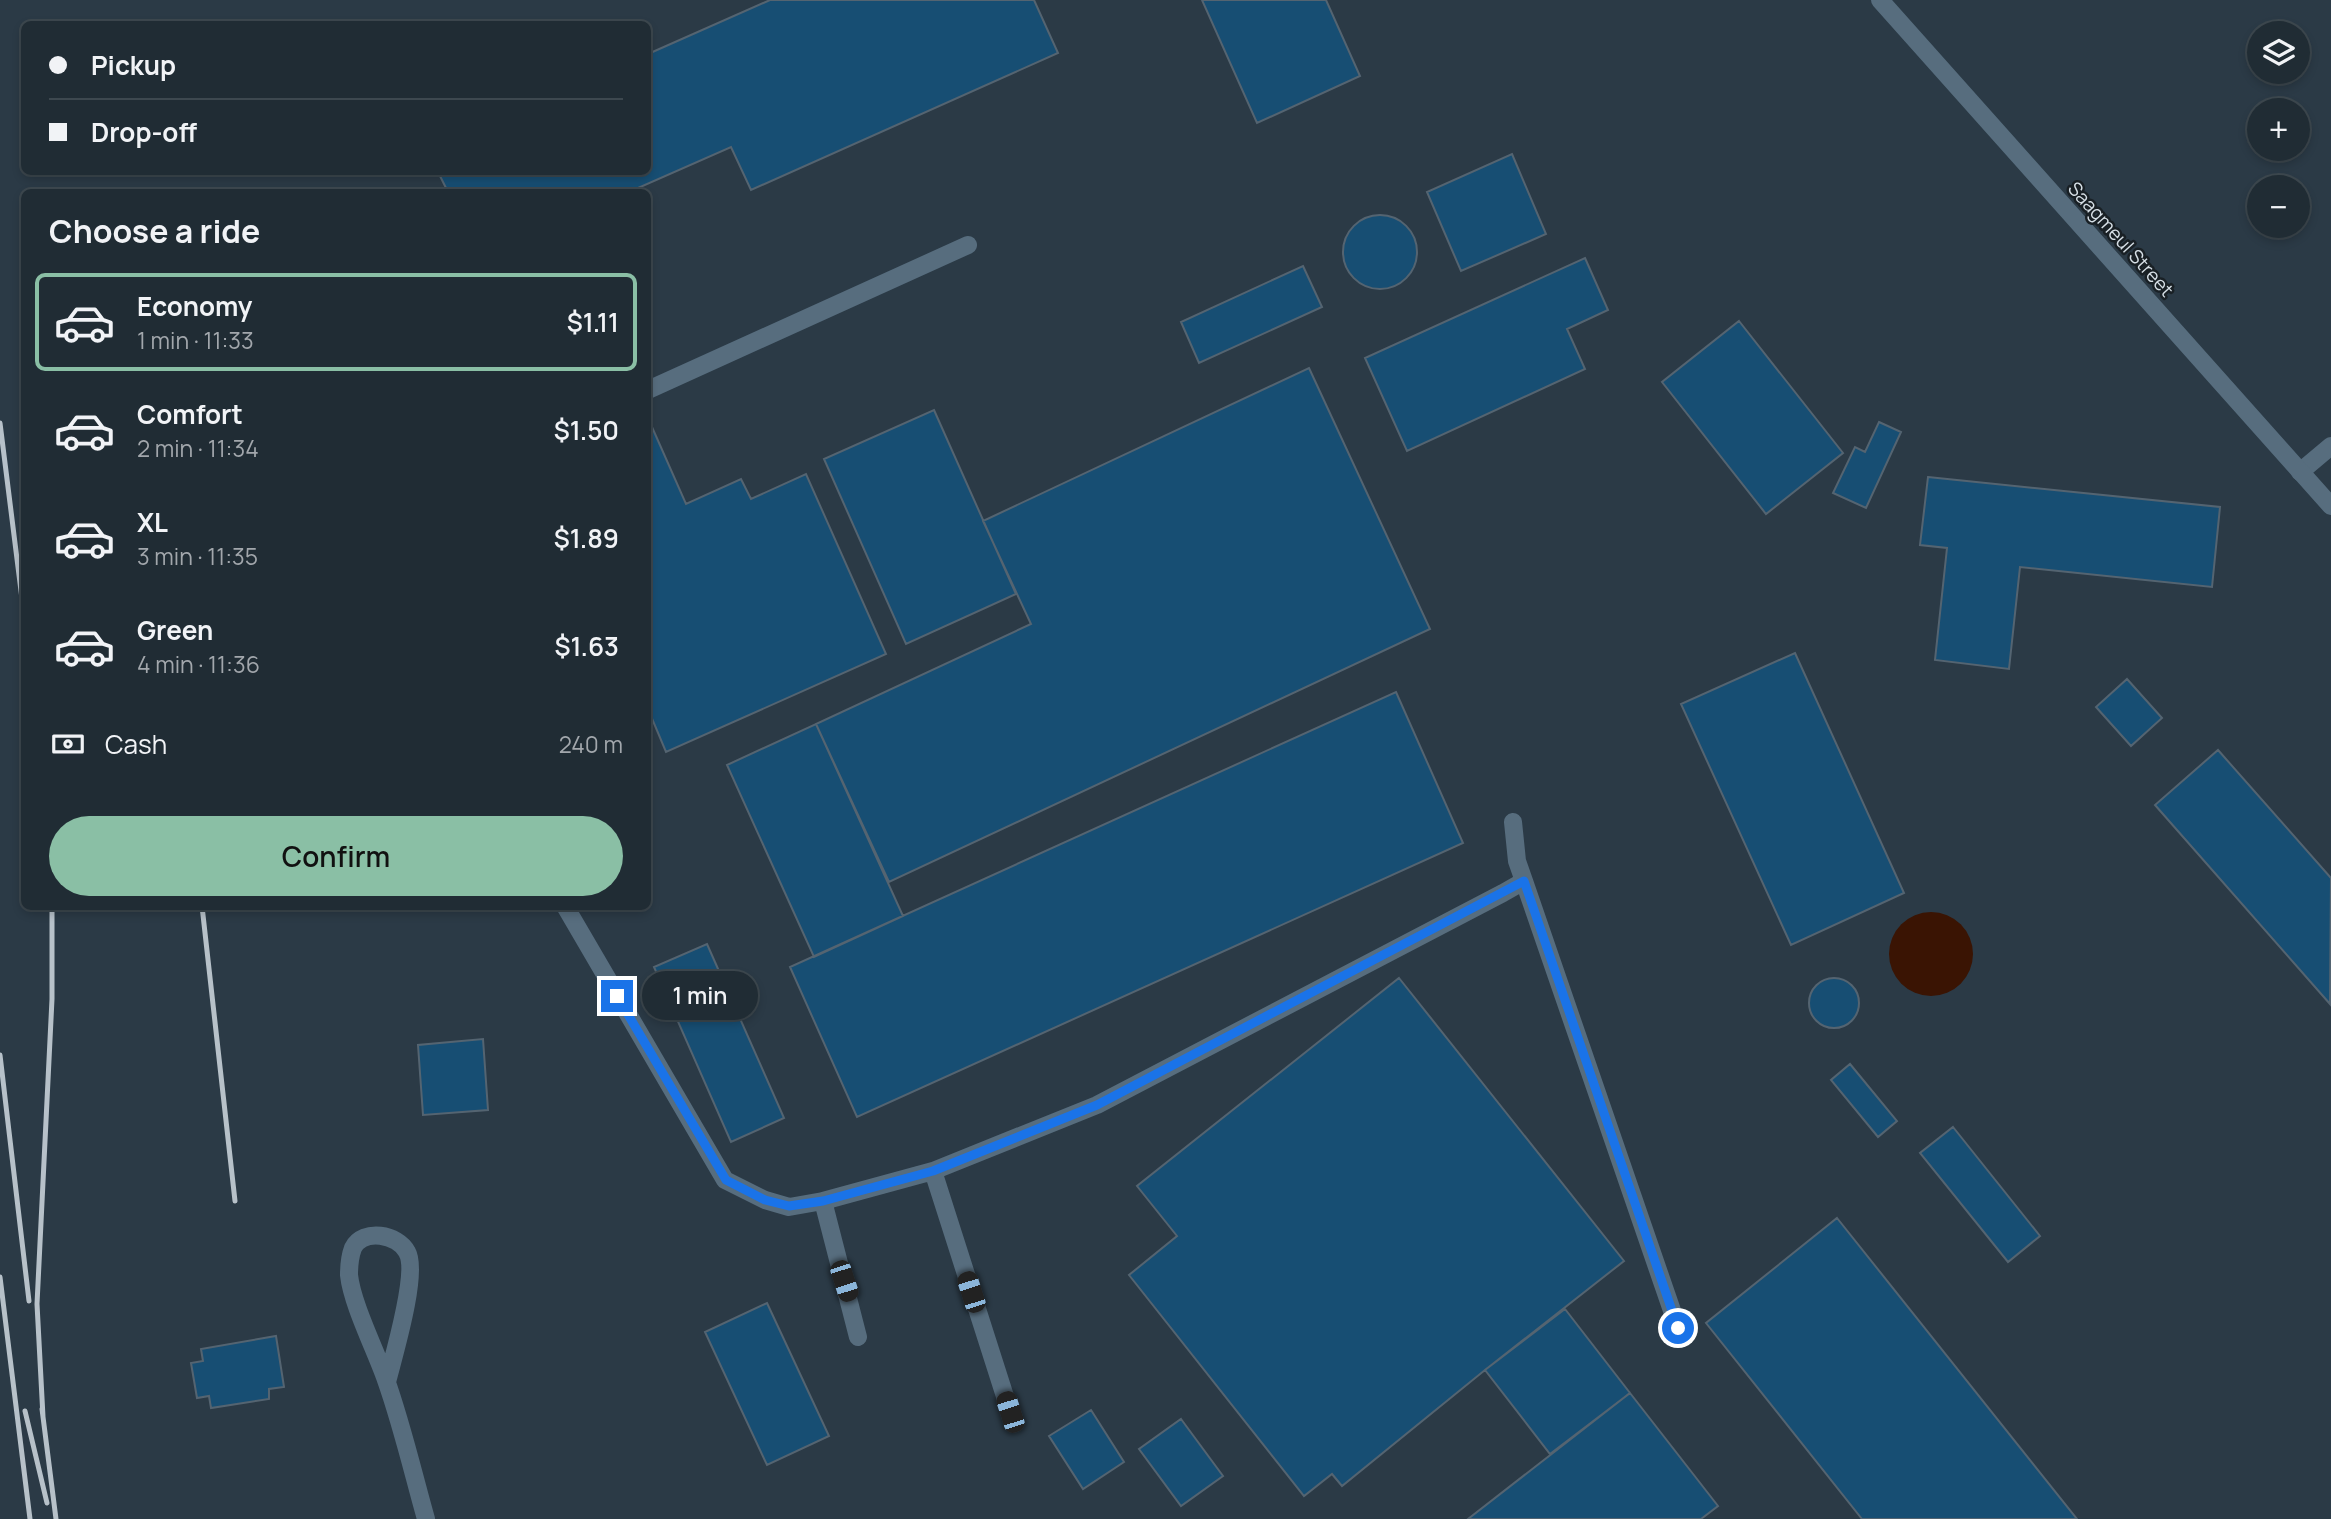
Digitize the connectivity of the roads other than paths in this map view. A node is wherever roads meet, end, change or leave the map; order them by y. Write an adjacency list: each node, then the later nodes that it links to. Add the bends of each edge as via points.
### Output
1 (1880, 0): 5 (street, Saagmeul Street)
2 (968, 245): 3 (street)
3 (651, 389)
4 (2331, 446): 5 (street)
5 (2300, 472): 6 (street, Saagmeul Street)
6 (2331, 506)
7 (1513, 822): 8 (street)
8 (1524, 881): 10 (street, via 1097,1105); 12 (street)
9 (567, 910): 11 (street, via 726,1180 765,1200 789,1206)
10 (933, 1171): 11 (street); 15 (street)
11 (823, 1201): 13 (street)
12 (1678, 1328)
13 (858, 1337)
14 (387, 1382): 14 (street, via 349,1276 355,1244 381,1235 408,1252 410,1263 407,1307); 16 (street)
15 (1010, 1412)
16 (426, 1519)

